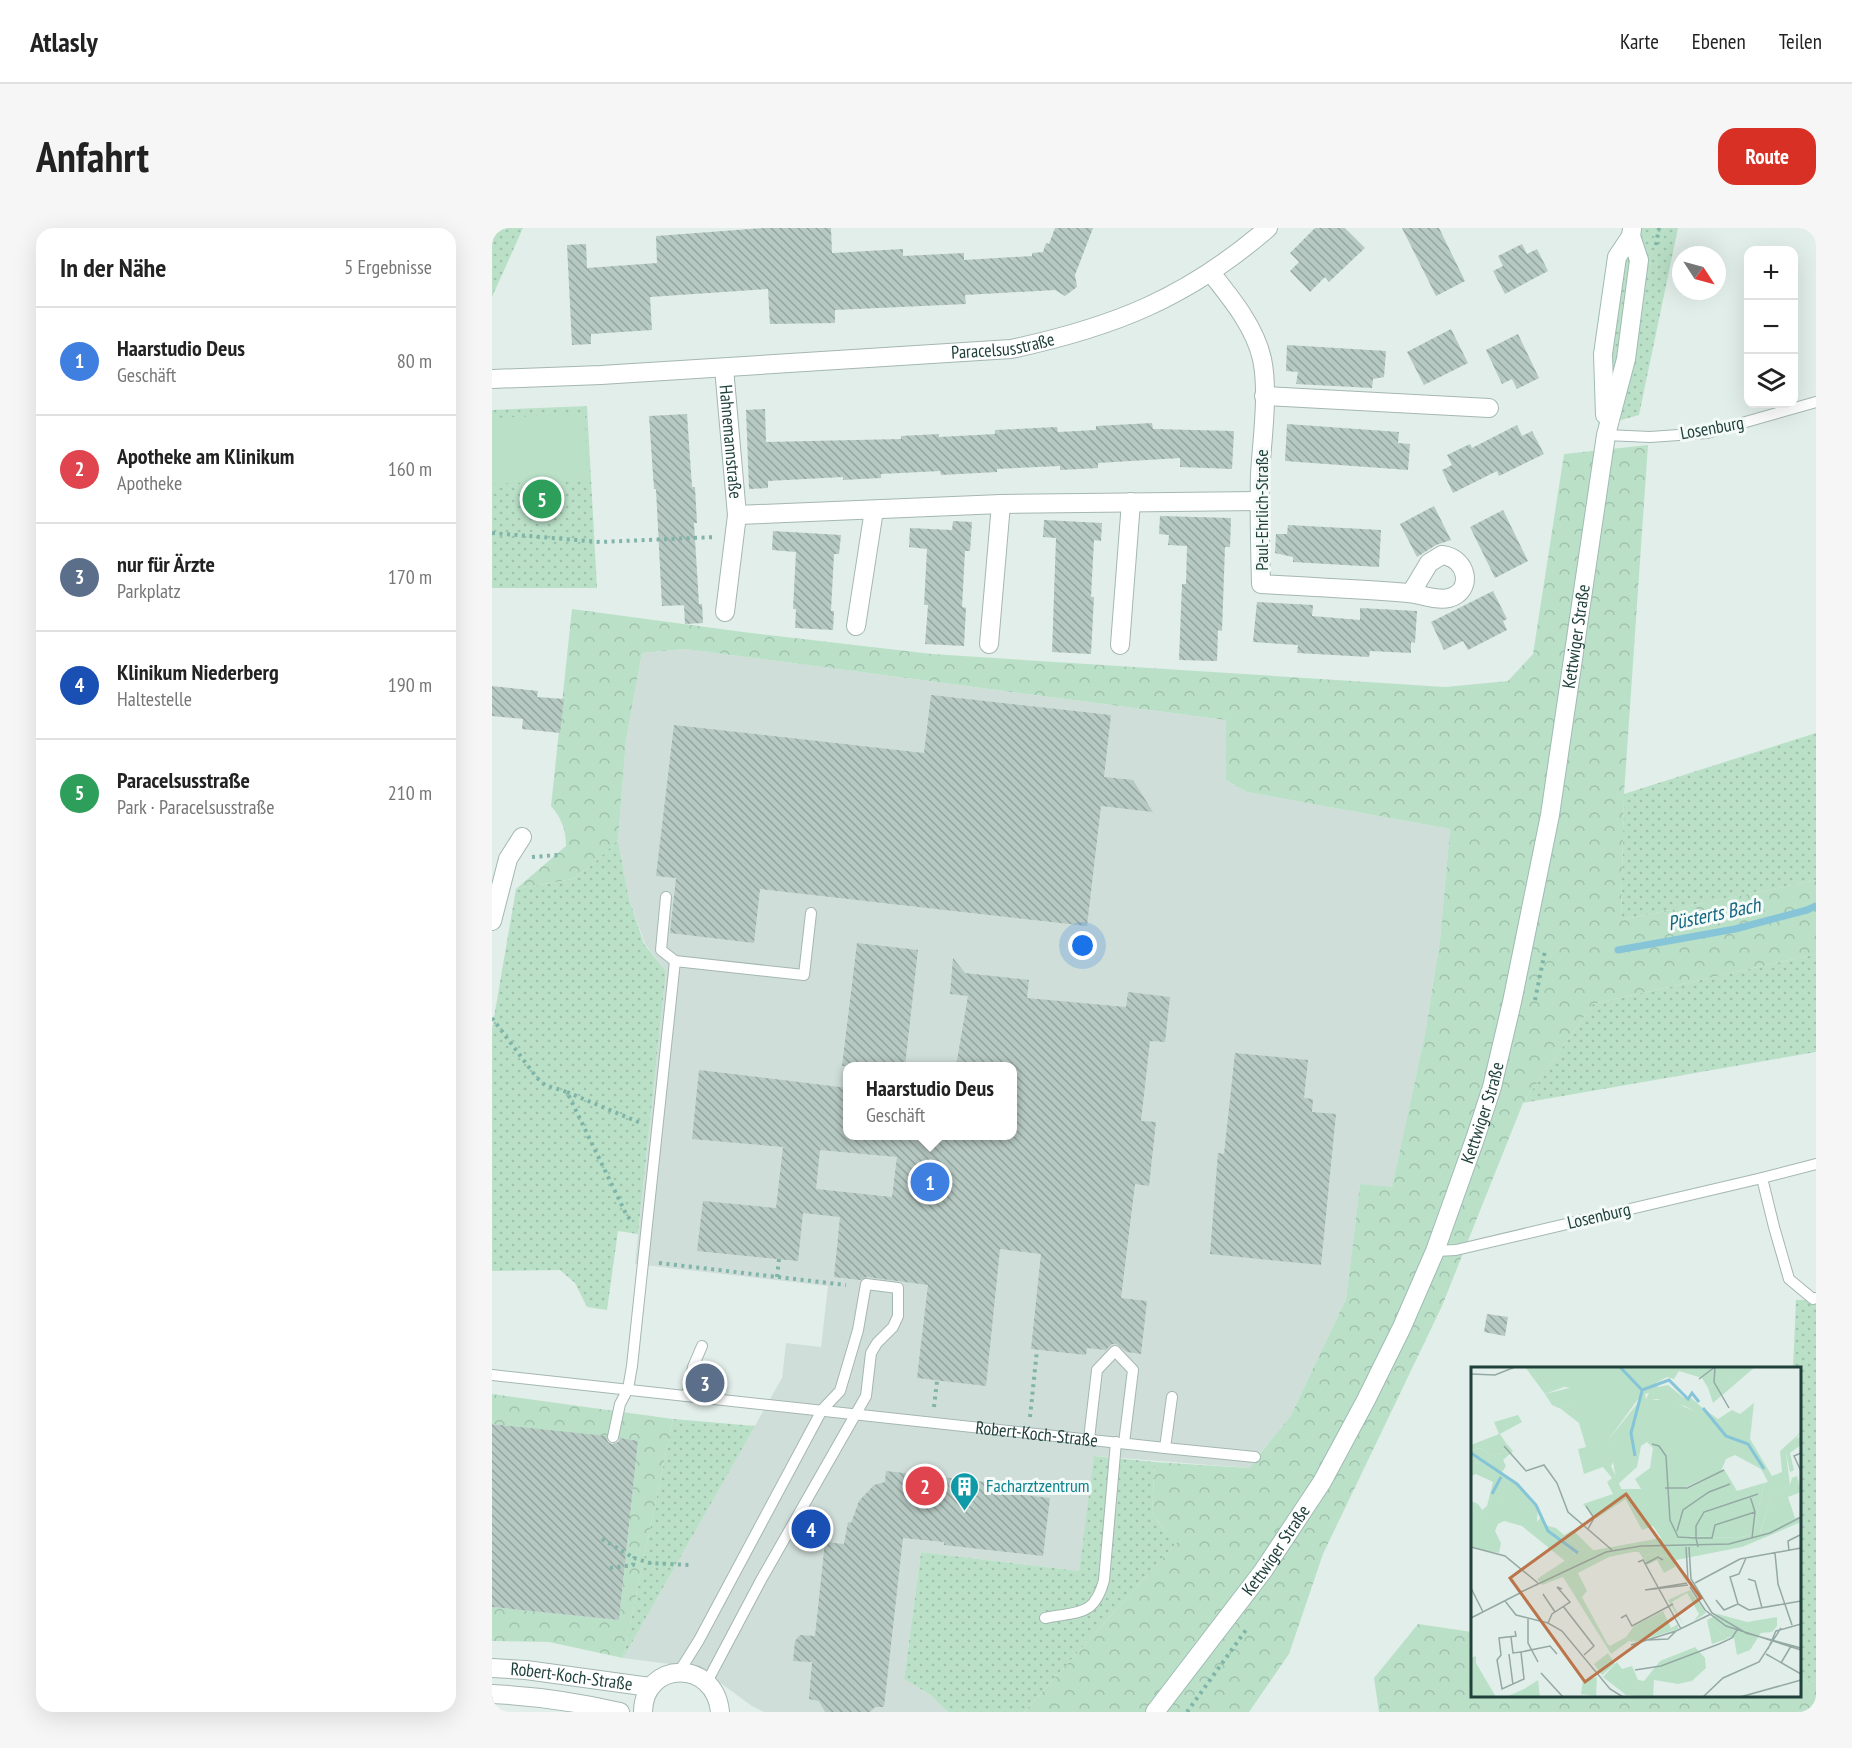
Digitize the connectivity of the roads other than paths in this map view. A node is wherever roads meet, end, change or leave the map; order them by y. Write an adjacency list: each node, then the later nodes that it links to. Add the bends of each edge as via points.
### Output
1 (1268, 228): 3 (street, Paracelsusstraße)
2 (1631, 232): 9 (street, Kettwiger Straße, via 1617,257 1603,354)
3 (1211, 273): 4 (street, Paracelsusstraße, via 1105,325 1011,350); 6 (street, Paul-Ehrlich-Straße, via 1248,325 1262,359)
4 (724, 368): 5 (street, Paracelsusstraße); 14 (street, Hahnemannstraße)
5 (492, 379)
6 (1264, 396): 8 (street); 10 (street, Paul-Ehrlich-Straße)
7 (1816, 402): 9 (lane, Losenburg, via 1707,433)
8 (1489, 408)
9 (1606, 435): 27 (street, Kettwiger Straße, via 1550,815 1512,1002 1492,1087)
10 (1259, 501): 11 (street, Hahnemannstraße); 15 (street, Paul-Ehrlich-Straße, via 1261,584)
11 (1131, 502): 12 (street, Hahnemannstraße); 19 (street)
12 (1001, 504): 13 (street, Hahnemannstraße); 18 (street)
13 (874, 510): 14 (street, Hahnemannstraße); 17 (street)
14 (737, 516): 16 (street, Hahnemannstraße)
15 (1411, 593)
16 (725, 612)
17 (856, 626)
18 (988, 644)
19 (1120, 645)
20 (522, 837): 23 (street, via 508,859)
21 (666, 897): 24 (lane, via 662,950)
22 (811, 913): 24 (lane, via 804,975)
23 (492, 921)
24 (675, 961): 31 (lane)
25 (1816, 1164): 26 (lane, Losenburg)
26 (1762, 1178): 27 (lane, Losenburg, via 1456,1250); 28 (lane, via 1789,1279)
27 (1435, 1251): 50 (street, Kettwiger Straße, via 1402,1327 1322,1482 1263,1571)
28 (1816, 1298)
29 (702, 1346): 32 (lane)
30 (492, 1375): 31 (lane, Robert-Koch-Straße)
31 (628, 1389): 32 (lane, Robert-Koch-Straße); 36 (lane, via 620,1404)
32 (687, 1396): 34 (lane, Robert-Koch-Straße)
33 (1172, 1397): 39 (lane)
34 (822, 1410): 35 (lane, Robert-Koch-Straße); 35 (lane, via 840,1391 858,1330 866,1284 898,1288 898,1316 872,1353 866,1396); 43 (lane)
35 (856, 1414): 37 (lane, Robert-Koch-Straße); 44 (lane)
36 (613, 1437)
37 (1089, 1439): 38 (lane, Robert-Koch-Straße); 38 (lane, via 1097,1370 1115,1351 1133,1370)
38 (1120, 1442): 39 (lane, Robert-Koch-Straße); 41 (lane, via 1100,1593 1084,1611)
39 (1165, 1448): 40 (lane, Robert-Koch-Straße)
40 (1255, 1457)
41 (1045, 1618)
42 (492, 1668): 45 (street, Robert-Koch-Straße)
43 (679, 1672): 44 (street, via 694,1674); 45 (street, via 663,1676)
44 (707, 1682): 49 (street, via 719,1701)
45 (650, 1687): 48 (street)
46 (492, 1694): 47 (street, Robert-Koch-Straße, via 528,1695)
47 (620, 1712)
48 (643, 1712)
49 (720, 1712)
50 (1155, 1712)

